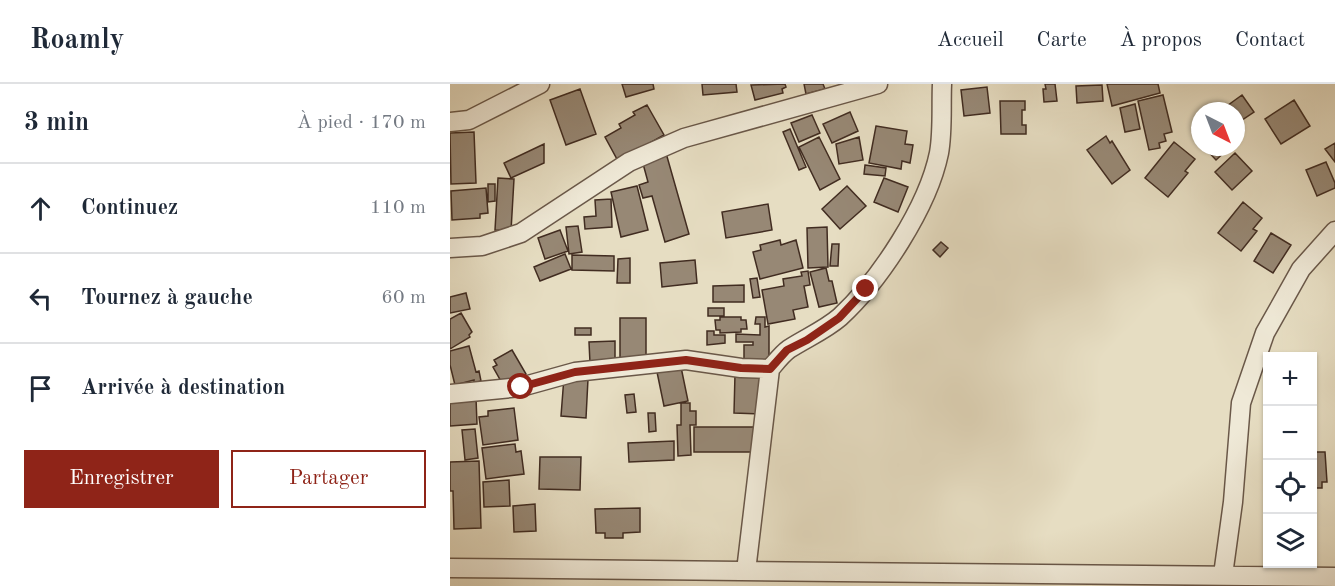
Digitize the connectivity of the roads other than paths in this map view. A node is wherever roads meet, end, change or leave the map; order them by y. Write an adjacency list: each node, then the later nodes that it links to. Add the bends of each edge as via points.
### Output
1 (540, 84): 4 (street, via 469,120)
2 (878, 84): 6 (street, via 684,138 630,162 521,233 482,246)
3 (942, 84): 7 (street, via 939,151 930,187 911,221 866,289 846,311 787,350)
4 (450, 122)
5 (1335, 231): 11 (street, via 1300,269 1270,323 1241,404)
6 (450, 248)
7 (770, 369): 8 (street, via 686,360 575,372 521,387); 10 (street)
8 (450, 394)
9 (450, 568): 10 (street)
10 (746, 571): 11 (street)
11 (1223, 575): 12 (street)
12 (1335, 577)

